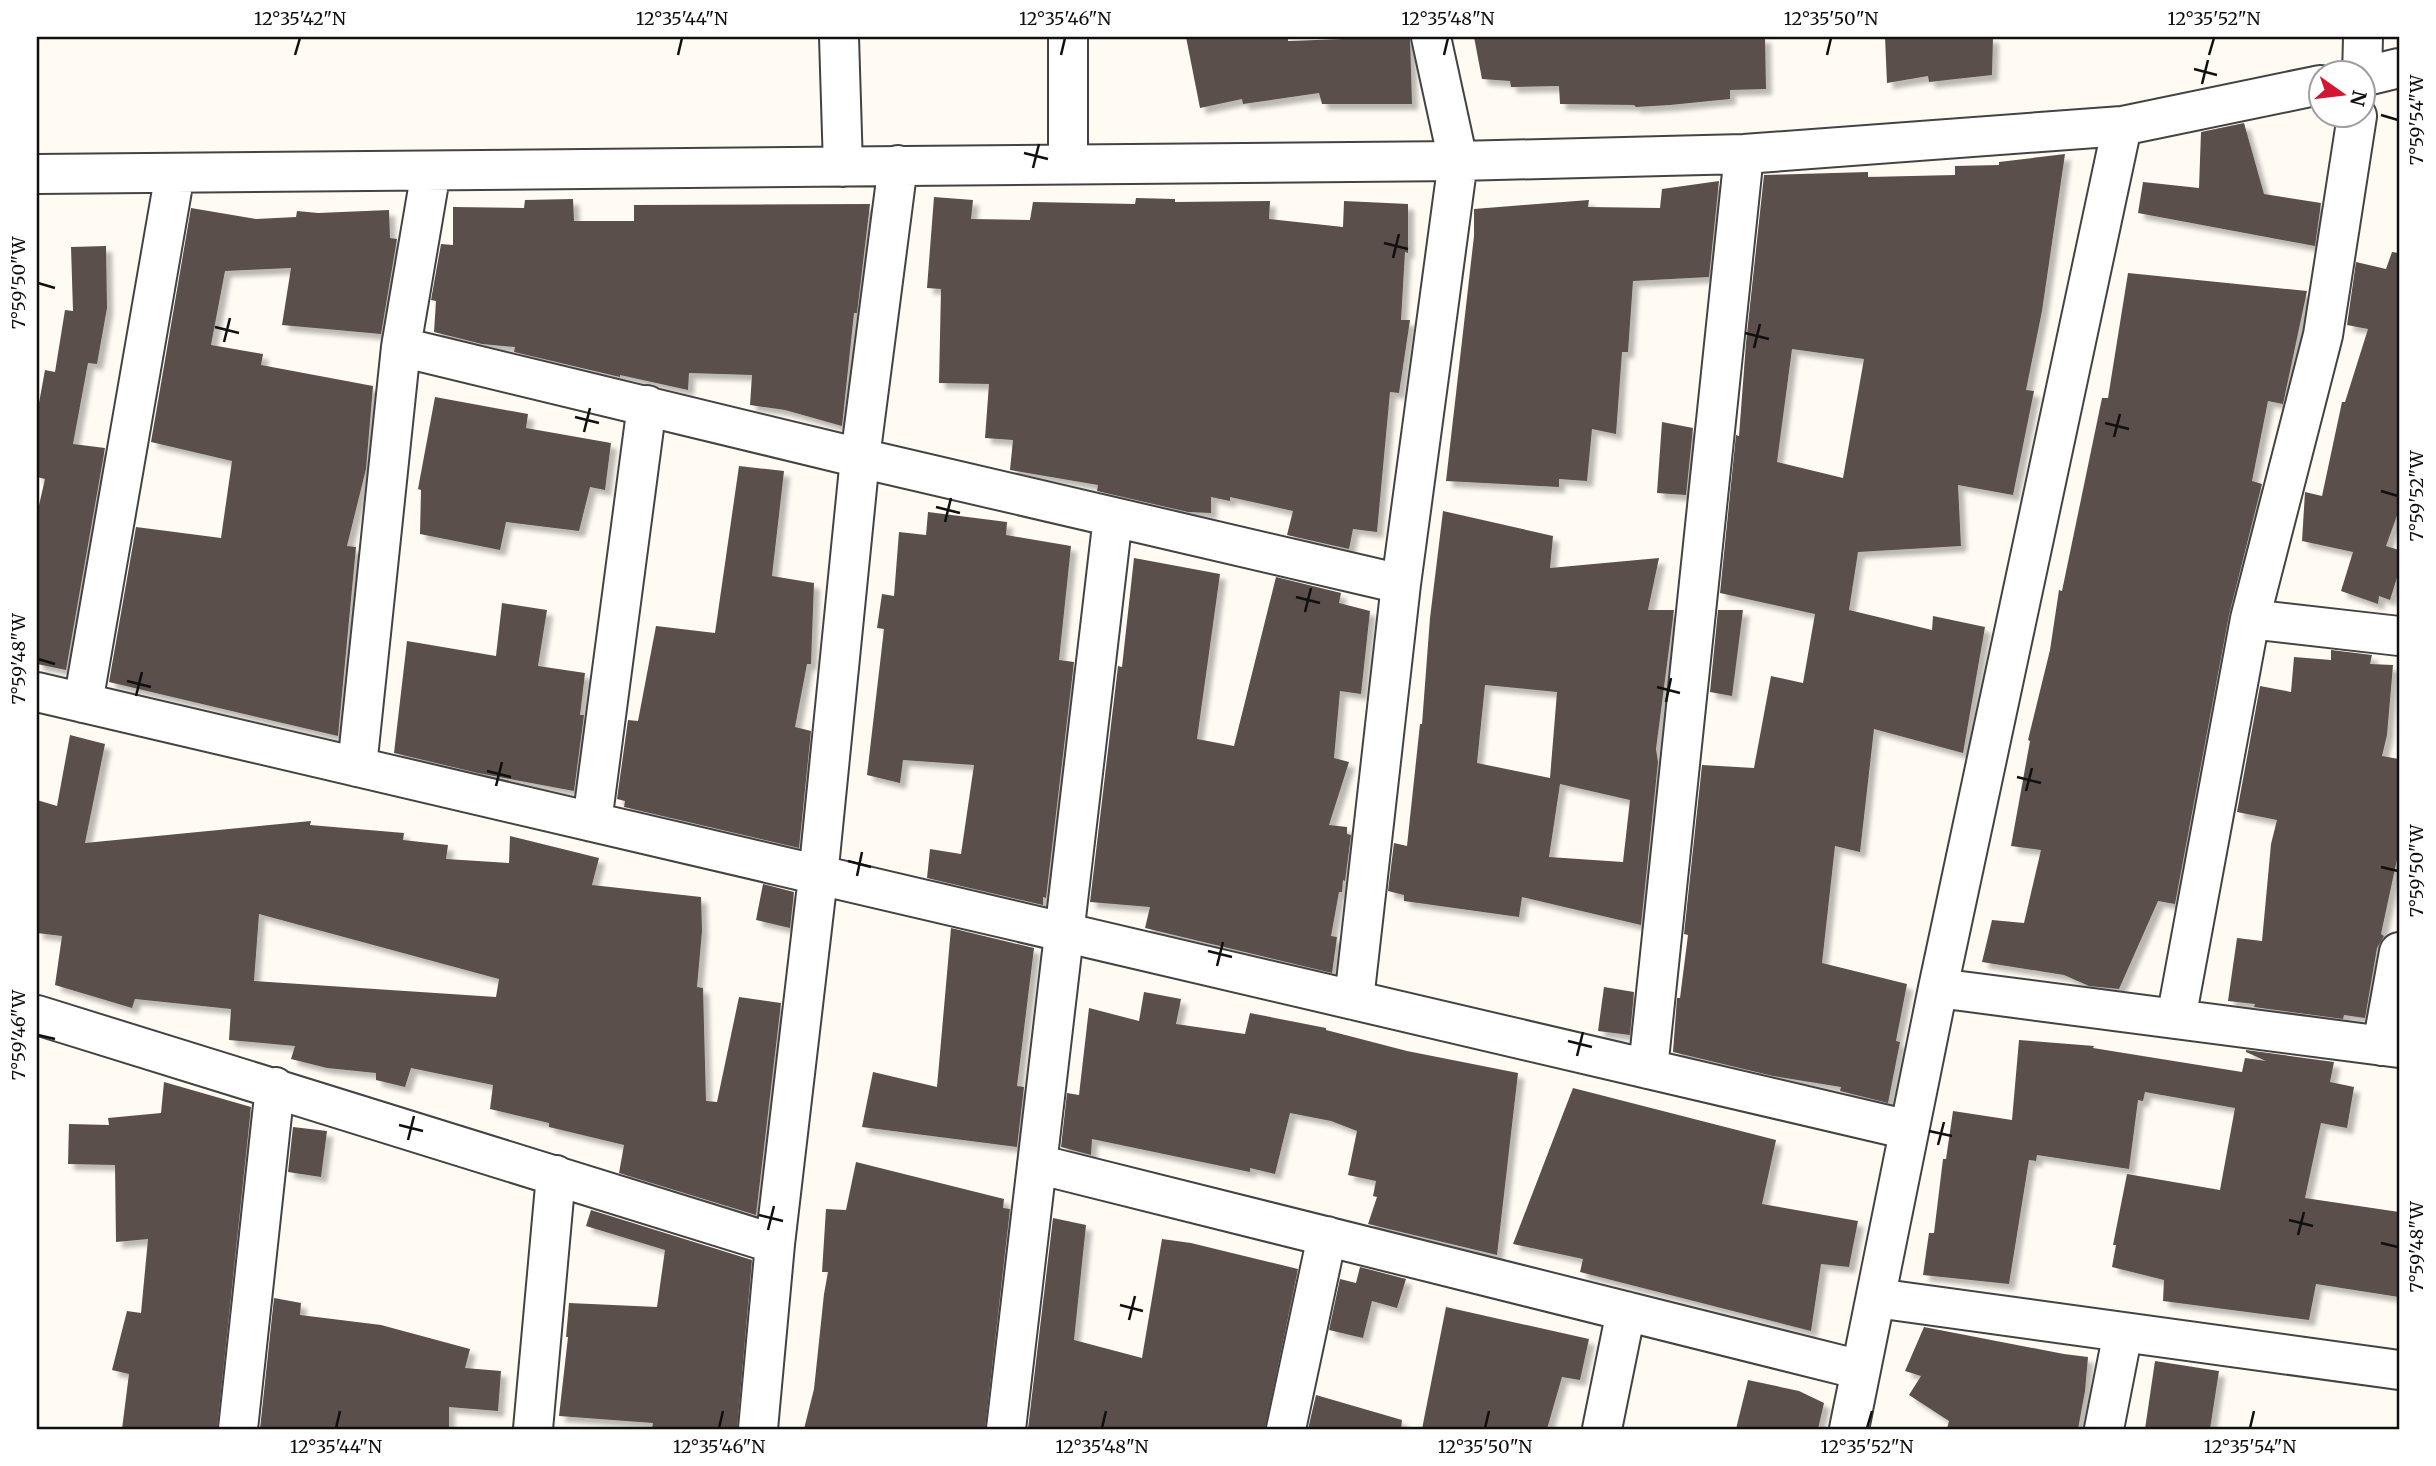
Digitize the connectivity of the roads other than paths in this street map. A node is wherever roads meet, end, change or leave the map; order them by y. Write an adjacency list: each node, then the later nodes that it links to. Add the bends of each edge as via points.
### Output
1 (839, 37): 15 (street)
2 (1068, 37): 13 (street)
3 (1431, 37): 12 (street)
4 (2363, 37): 5 (street)
5 (2363, 60)
6 (2399, 68): 7 (street)
7 (2376, 74)
8 (2306, 88): 9 (street)
9 (2122, 126): 11 (street); 33 (street)
10 (2355, 130): 24 (street, via 2323,335)
11 (1744, 154): 12 (street); 38 (street)
12 (1458, 161): 13 (street); 23 (street)
13 (1068, 164): 14 (street)
14 (898, 165): 15 (street); 21 (street)
15 (843, 167): 16 (street)
16 (430, 172): 17 (street); 19 (street)
17 (175, 173): 18 (street); 27 (street)
18 (37, 174)
19 (401, 347): 20 (street); 28 (street)
20 (647, 405): 21 (street); 29 (street)
21 (860, 458): 22 (street); 30 (street)
22 (1113, 517): 23 (street); 31 (street)
23 (1401, 584): 34 (street)
24 (2250, 619): 25 (street); 36 (street)
25 (2399, 636)
26 (37, 692): 27 (street)
27 (83, 703): 28 (street)
28 (357, 767): 29 (street)
29 (592, 822): 30 (street)
30 (818, 877): 31 (street); 44 (street)
31 (1064, 932): 34 (street); 41 (street)
32 (2399, 952): 37 (street)
33 (1938, 988): 36 (street); 40 (street)
34 (1354, 1000): 38 (street)
35 (37, 1015): 39 (street)
36 (2176, 1019): 37 (street)
37 (2390, 1047)
38 (1648, 1069): 40 (street)
39 (275, 1087): 42 (street); 50 (street)
40 (1909, 1130): 45 (street)
41 (1037, 1164): 43 (street); 53 (street)
42 (556, 1175): 44 (street); 51 (street)
43 (1327, 1236): 46 (street); 54 (street)
44 (775, 1244): 52 (street)
45 (1875, 1298): 47 (street); 48 (street)
46 (1626, 1311): 48 (street); 55 (street)
47 (2123, 1332): 49 (street); 57 (street)
48 (1861, 1370): 56 (street)
49 (2399, 1370)
50 (239, 1429)
51 (533, 1429)
52 (758, 1429)
53 (1006, 1429)
54 (1286, 1429)
55 (1602, 1429)
56 (1849, 1429)
57 (2104, 1429)

